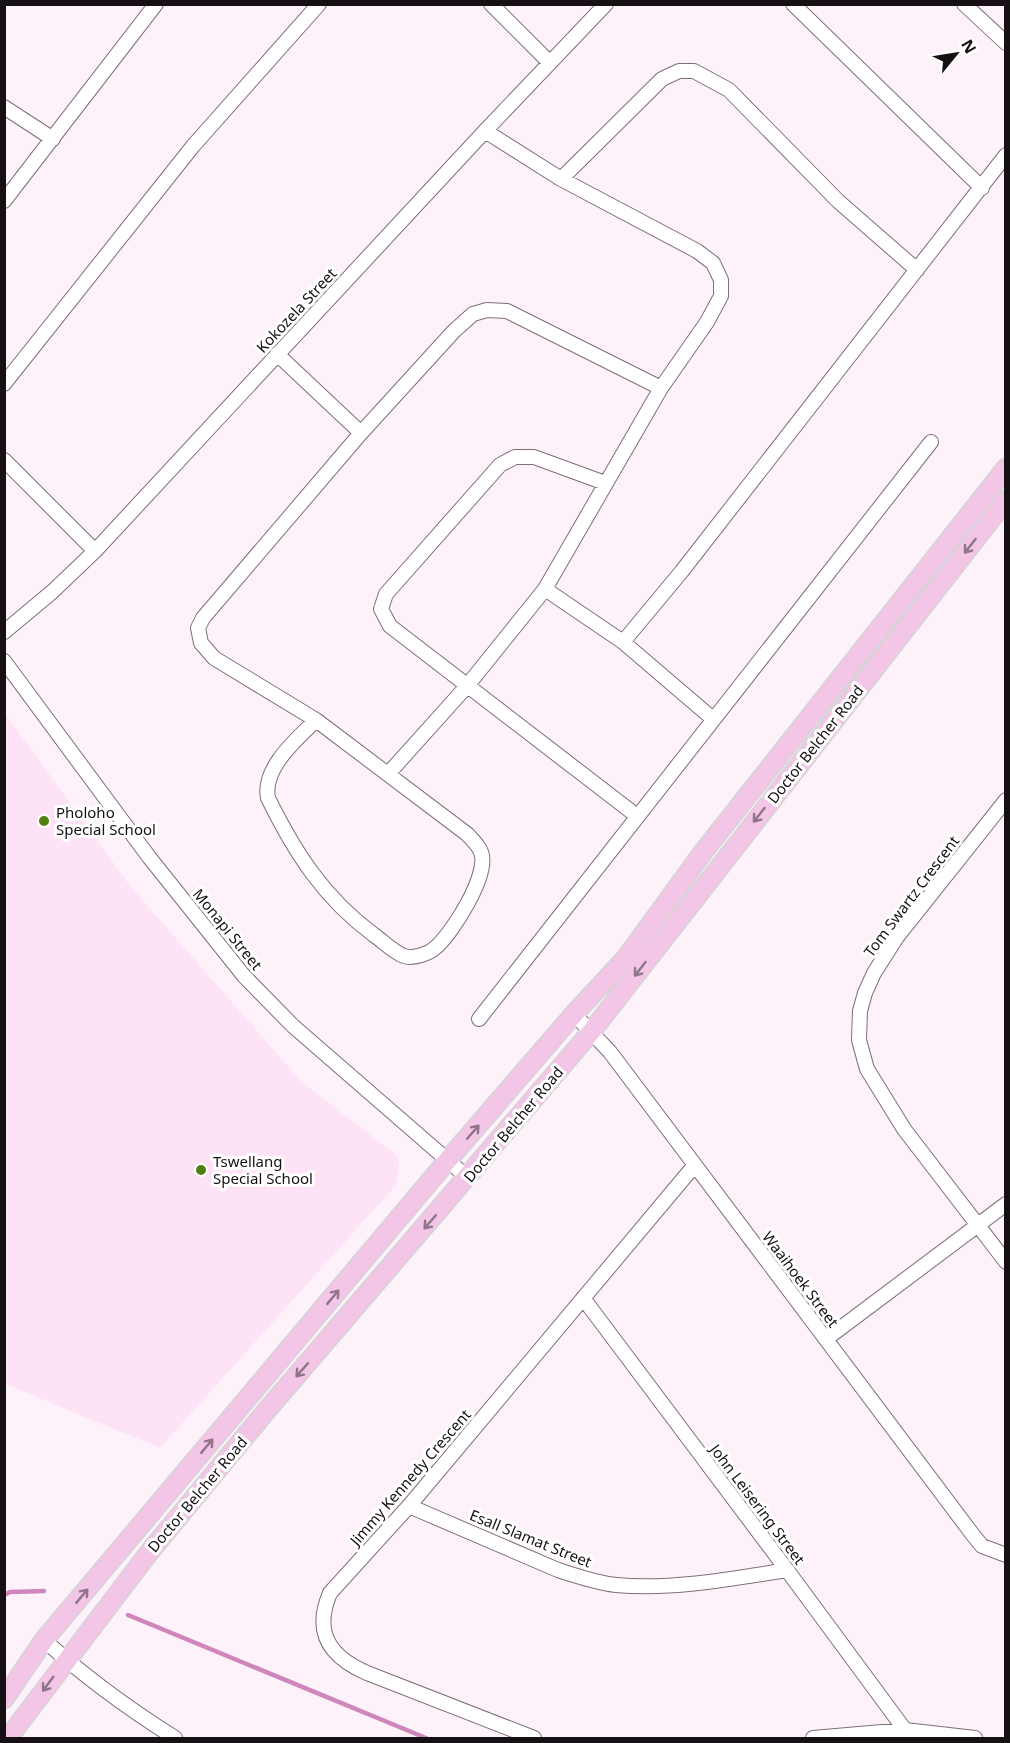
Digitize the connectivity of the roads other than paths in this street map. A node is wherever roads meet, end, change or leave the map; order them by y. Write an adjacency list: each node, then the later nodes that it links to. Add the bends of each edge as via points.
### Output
1 (156, 4): 12 (street)
2 (299, 4): 7 (street)
3 (491, 4): 9 (street)
4 (606, 4): 9 (street, Kokozela Street)
5 (793, 4): 15 (street)
6 (964, 4): 8 (street)
7 (315, 9): 19 (street, via 193,146)
8 (1005, 43)
9 (550, 63): 11 (street, Kokozela Street)
10 (4, 107): 12 (street)
11 (484, 131): 14 (street); 18 (street, Kokozela Street)
12 (53, 140): 16 (street)
13 (1005, 155): 15 (street)
14 (561, 178): 17 (street, via 662,79 680,71 694,71 729,90 838,201); 20 (street, via 713,263 721,280 721,296)
15 (982, 188): 17 (street)
16 (4, 201)
17 (917, 270): 30 (street)
18 (277, 354): 21 (street); 27 (street, Kokozela Street)
19 (4, 384)
20 (661, 388): 21 (street, via 507,311 487,310 473,314 454,331); 25 (street)
21 (361, 433): 34 (street, via 198,628 201,643 214,658)
22 (931, 442): 33 (street)
23 (4, 460): 27 (street)
24 (1005, 468): 38 (main road, Doctor Belcher Road, via 704,851 626,958)
25 (605, 483): 28 (street); 32 (street, via 534,458 515,457 500,465 386,594 381,609 390,626)
26 (1005, 500): 40 (main road, Doctor Belcher Road, one-way to 40)
27 (94, 551): 29 (street, Kokozela Street)
28 (545, 589): 30 (street); 32 (street)
29 (4, 632)
30 (622, 642): 33 (street)
31 (4, 661): 41 (street, Monapi Street, via 149,857 244,976 293,1026)
32 (467, 686): 35 (street); 37 (street)
33 (713, 719): 37 (street)
34 (316, 720): 35 (street); 35 (street, via 275,768 266,786 268,798 318,883 340,908 406,956 423,955 449,932 472,894 482,873 482,853 467,834)
35 (388, 774)
36 (1005, 800): 45 (street, Tom Swartz Crescent, via 897,937 874,973 865,993 859,1040 867,1069 904,1129)
37 (637, 816): 39 (street)
38 (574, 1014): 40 (street, Waaihoek Street); 41 (main road, Doctor Belcher Road, one-way to 38)
39 (479, 1019)
40 (591, 1032): 42 (street, Waaihoek Street); 43 (main road, Doctor Belcher Road)
41 (447, 1161): 43 (street, Monapi Street); 52 (main road, Doctor Belcher Road, one-way to 41)
42 (694, 1166): 47 (street, Jimmy Kennedy Crescent); 48 (street, Waaihoek Street)
43 (468, 1178): 53 (main road, Doctor Belcher Road, one-way to 53, via 165,1532)
44 (1005, 1203): 45 (street)
45 (977, 1224): 46 (street, Tom Swartz Crescent); 48 (street)
46 (1005, 1262)
47 (583, 1298): 49 (street, Jimmy Kennedy Crescent); 51 (street, John Leisering Street)
48 (826, 1339): 50 (street, Waaihoek Street, via 982,1546)
49 (409, 1506): 51 (street, Esall Slamat Street, via 558,1570 615,1585 658,1586); 58 (street, Jimmy Kennedy Crescent, via 330,1593 322,1620 329,1644 355,1668)
50 (1005, 1555)
51 (787, 1570): 55 (street, John Leisering Street)
52 (44, 1640): 53 (street); 54 (main road, Doctor Belcher Road)
53 (66, 1660): 56 (main road, Doctor Belcher Road, one-way to 56); 57 (street)
54 (4, 1699)
55 (905, 1730): 59 (street); 60 (street)
56 (8, 1738)
57 (175, 1738)
58 (534, 1738)
59 (813, 1738)
60 (975, 1738)

